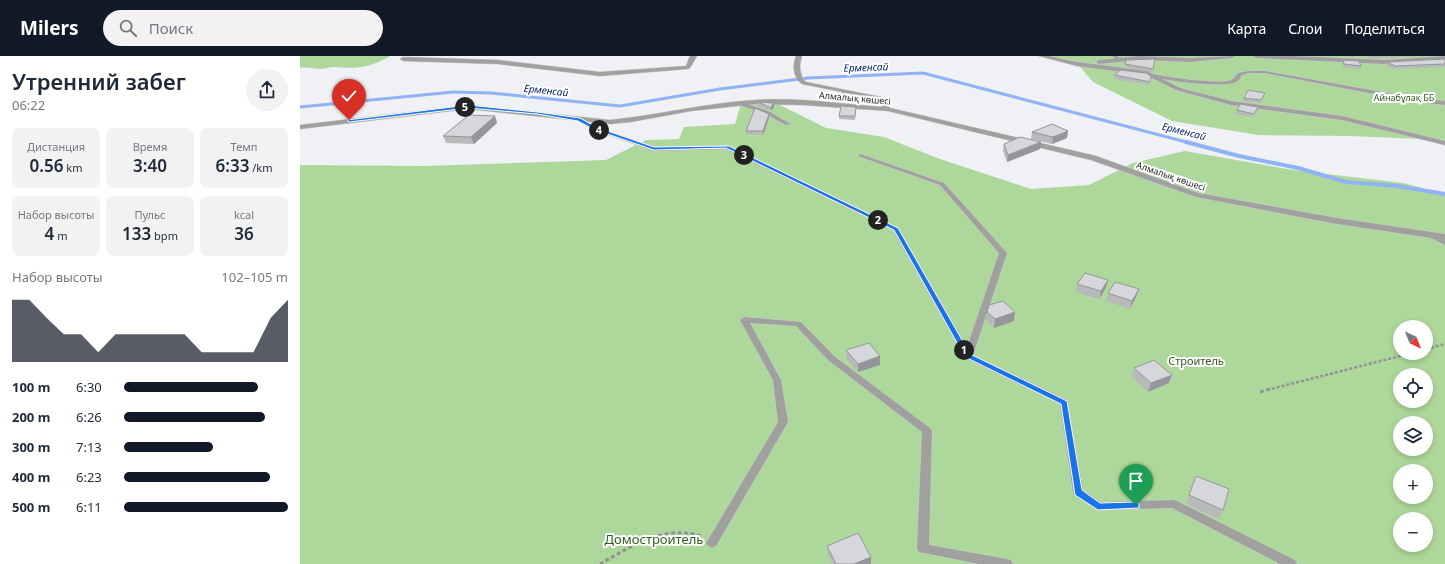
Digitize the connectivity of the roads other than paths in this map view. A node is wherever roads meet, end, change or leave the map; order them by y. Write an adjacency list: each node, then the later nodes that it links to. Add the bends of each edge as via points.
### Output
1 (694, 56): 8 (street, via 688,67 600,74 498,62)
2 (799, 56): 14 (street, via 798,74 802,82 879,98)
3 (1042, 56): 10 (street)
4 (1114, 56): 9 (lane)
5 (1232, 56): 9 (street, via 1190,60)
6 (1256, 56): 7 (street, via 1378,62)
7 (1445, 58)
8 (403, 59)
9 (1120, 60): 10 (street)
10 (1077, 64): 11 (street)
11 (1151, 75): 12 (lane, via 1220,84 1232,82 1240,74 1265,72); 18 (street, via 1178,89 1202,97 1342,118)
12 (1445, 103)
13 (742, 104): 14 (street, Алмалық көшесі, via 802,103); 15 (street, Алмалық көшесі, via 691,109 632,120); 16 (lane, via 766,112)
14 (888, 109): 20 (street, Алмалық көшесі, via 1093,158 1196,195 1337,221)
15 (580, 120): 17 (street, Алмалық көшесі, via 468,107); 23 (lane, via 594,128 654,149 727,147 896,229)
16 (788, 124)
17 (300, 127)
18 (1445, 143)
19 (861, 156): 23 (lane, via 942,184 1003,252)
20 (1427, 234): 21 (street, Алмалық көшесі); 22 (lane)
21 (1445, 237)
22 (1445, 243)
23 (968, 356): 26 (lane, via 1064,402 1078,492 1098,506 1173,504)
24 (712, 542): 25 (lane, via 783,422 777,380 744,320 798,324 830,358 928,431 923,549)
25 (1007, 564)
26 (1291, 564)

